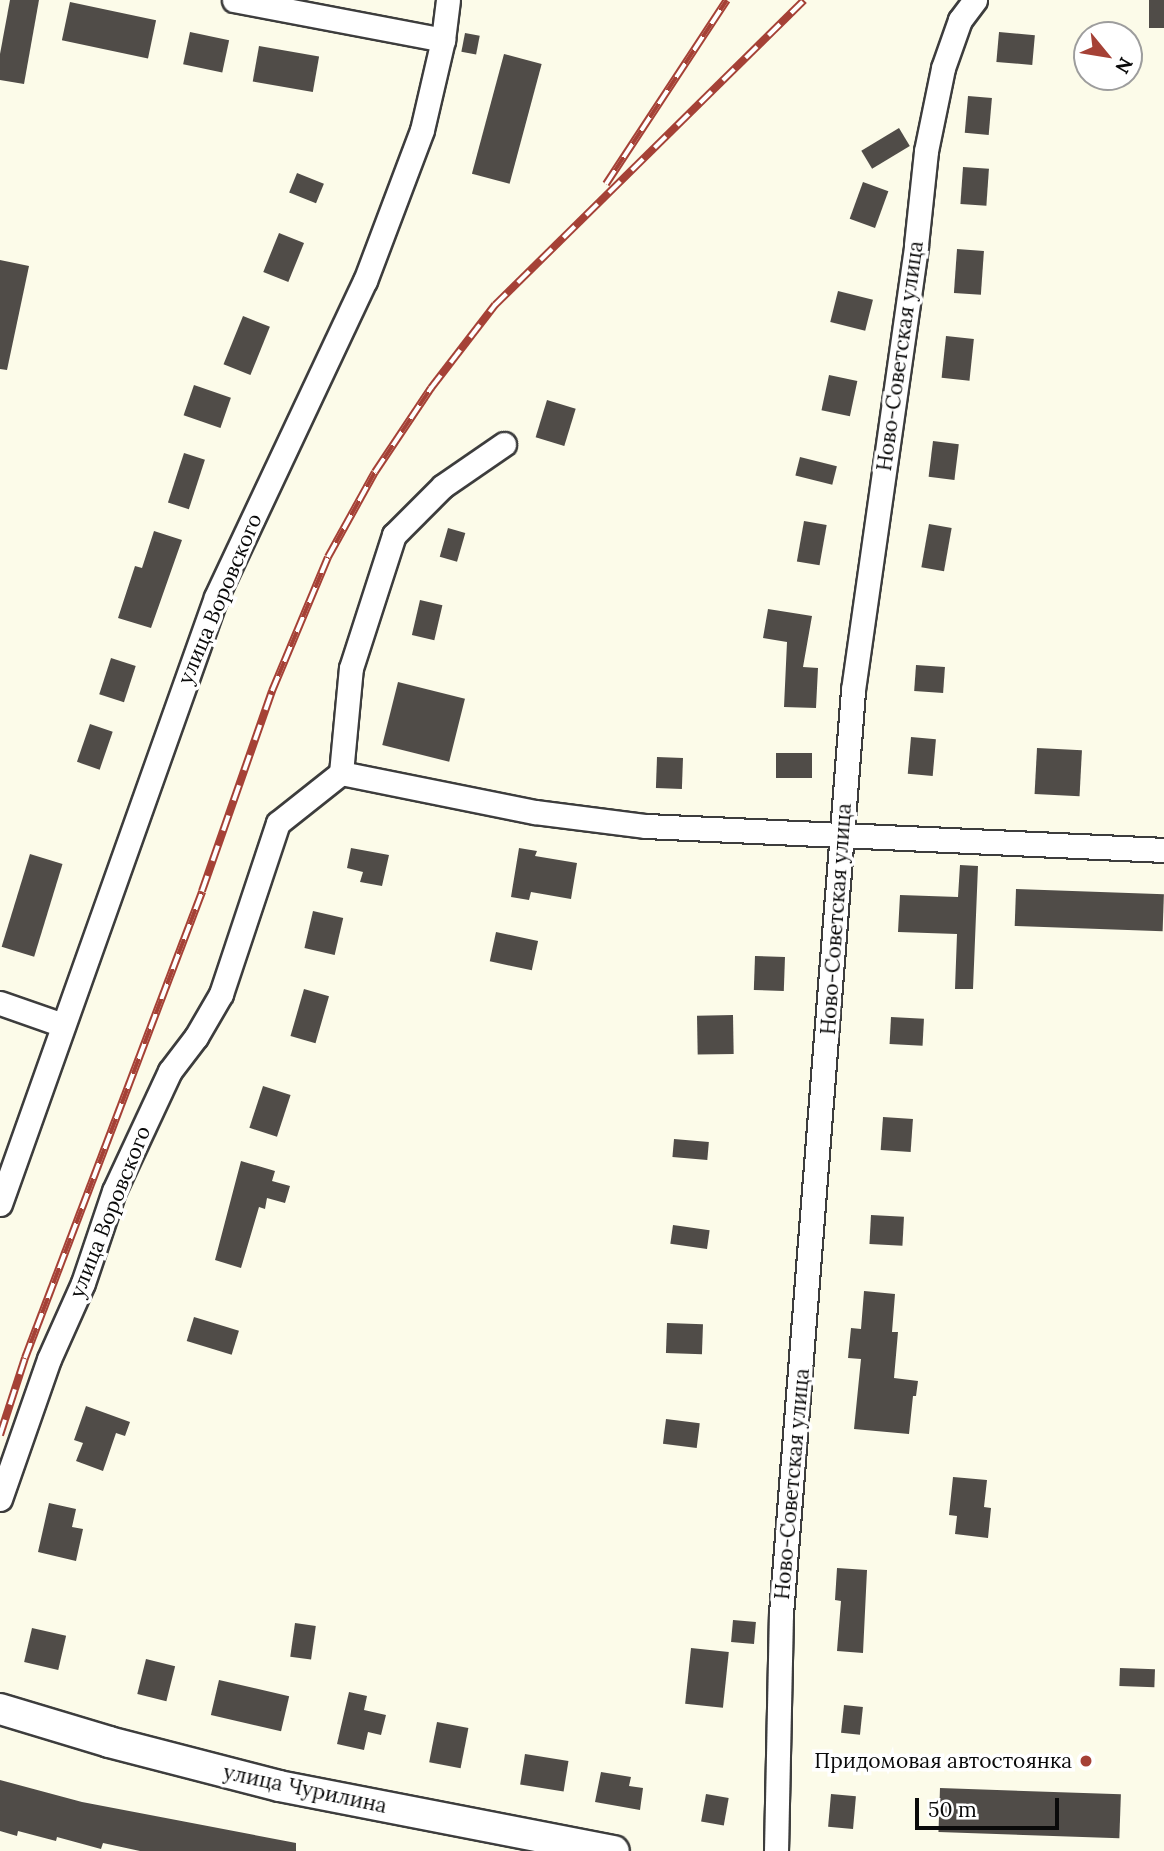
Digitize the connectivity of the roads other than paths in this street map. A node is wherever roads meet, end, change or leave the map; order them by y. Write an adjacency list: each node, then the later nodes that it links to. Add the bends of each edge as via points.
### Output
1 (233, 0): 4 (street)
2 (448, 0): 4 (street, улица Воровского)
3 (975, 0): 7 (street, Ново-Советская улица, via 960,20 943,68 926,151 853,690)
4 (443, 40): 10 (street, улица Воровского, via 422,130 365,281 216,597)
5 (504, 444): 6 (street, via 443,485 394,536 351,668)
6 (341, 773): 7 (street, via 535,812 646,826); 12 (street, улица Воровского, via 278,823 221,994 170,1071 114,1191)
7 (843, 833): 8 (street); 15 (street, Ново-Советская улица, via 782,1614)
8 (1164, 850)
9 (0, 1003): 10 (street)
10 (63, 1026): 11 (street, улица Воровского)
11 (0, 1204)
12 (0, 1499)
13 (0, 1709): 14 (street, улица Чурилина, via 279,1786)
14 (614, 1851)
15 (776, 1851)

